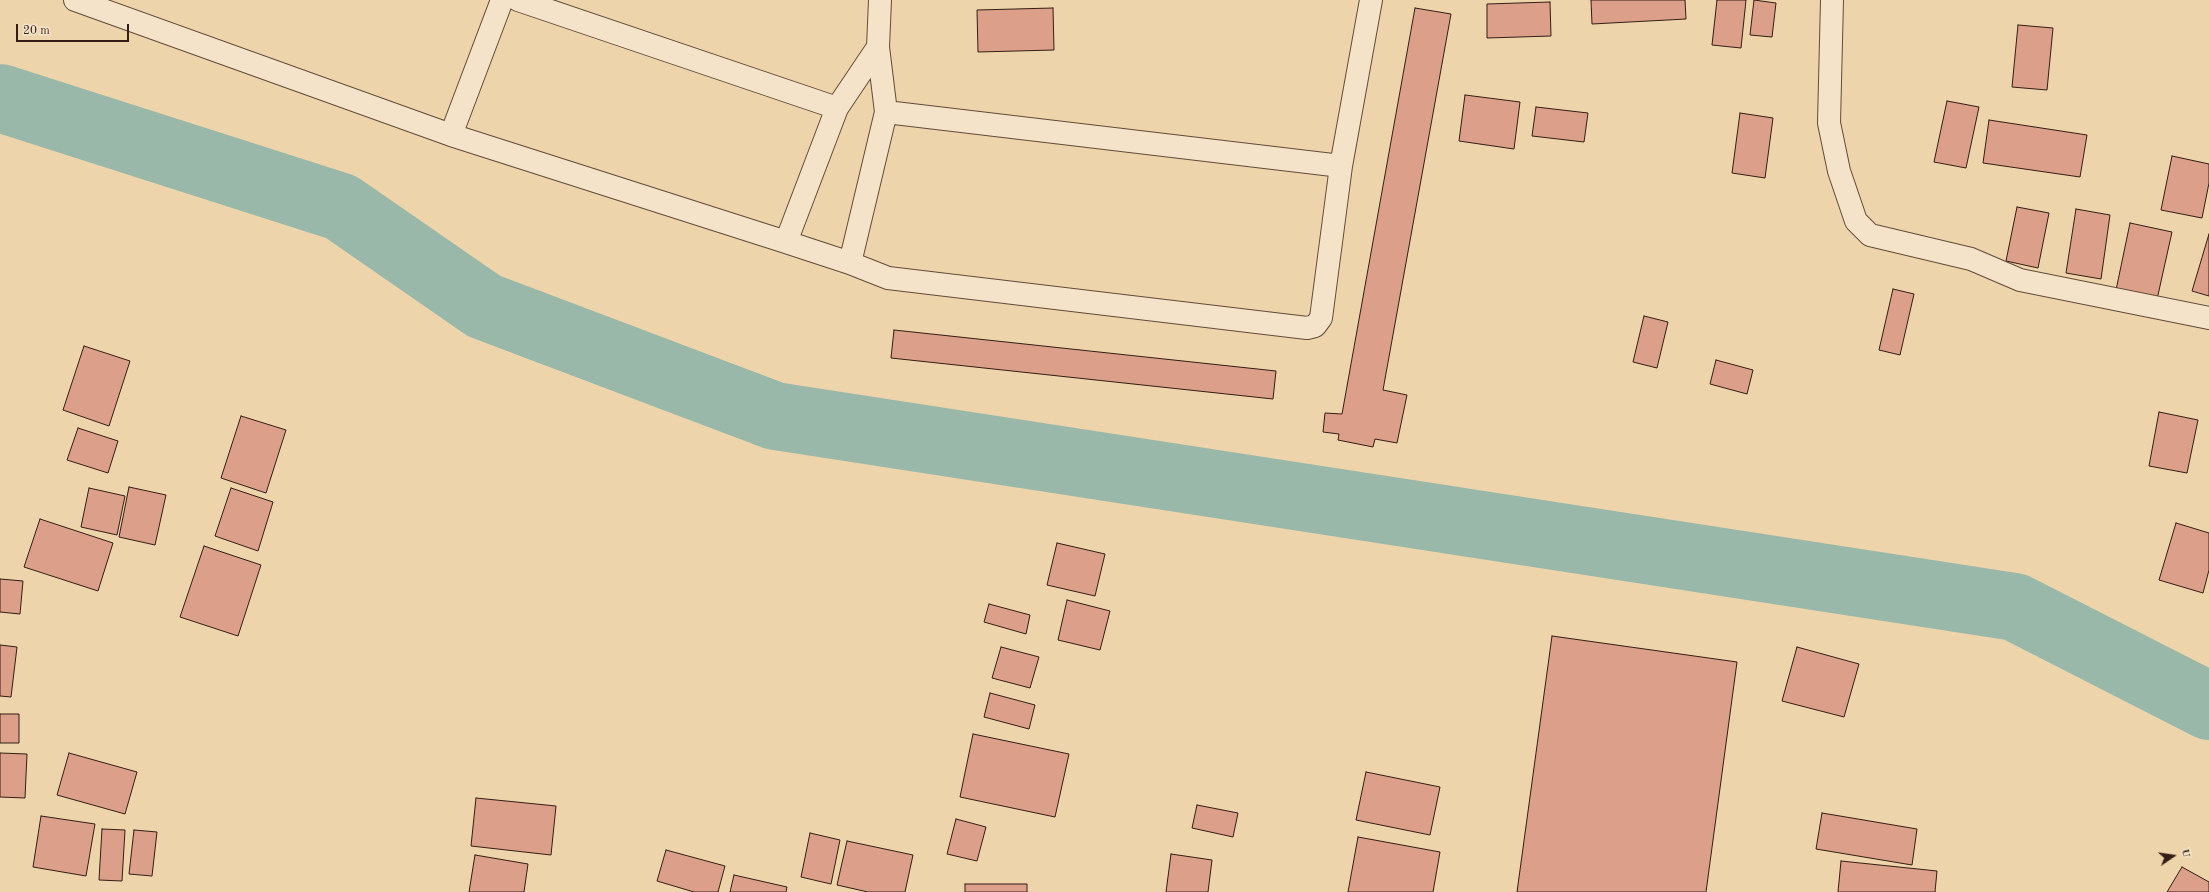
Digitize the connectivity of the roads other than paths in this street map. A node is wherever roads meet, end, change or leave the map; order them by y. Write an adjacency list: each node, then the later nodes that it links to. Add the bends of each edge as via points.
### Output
1 (75, 0): 10 (street)
2 (502, 0): 10 (street)
3 (518, 0): 8 (street)
4 (880, 0): 7 (street)
5 (1371, 0): 11 (street)
6 (1832, 0): 14 (street, via 1829,123 1838,171 1856,221 1870,235 1971,259 2020,280)
7 (878, 46): 8 (street); 9 (street)
8 (837, 108): 12 (street)
9 (886, 112): 11 (street); 13 (street)
10 (452, 135): 12 (street)
11 (1341, 166): 13 (street, via 1321,318 1315,326 1307,328 888,278)
12 (786, 242): 13 (street)
13 (850, 263)
14 (2209, 318)

